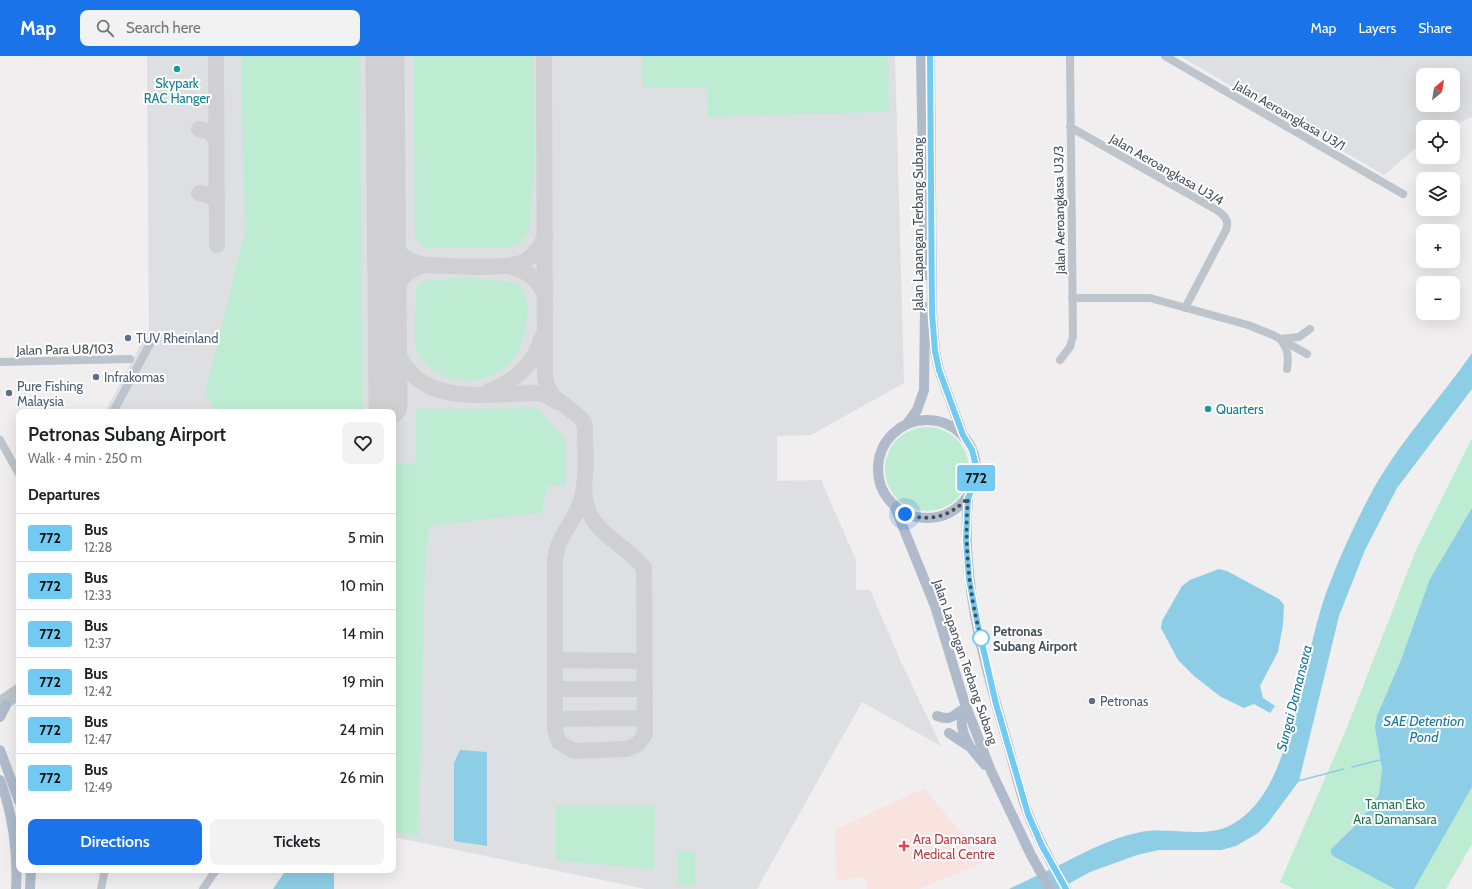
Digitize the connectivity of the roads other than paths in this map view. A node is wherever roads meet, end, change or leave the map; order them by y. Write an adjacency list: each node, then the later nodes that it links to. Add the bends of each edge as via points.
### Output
1 (921, 56): 18 (main road, Jalan Lapangan Terbang Subang, via 926,348 924,390 917,410)
2 (930, 56): 19 (main road, Jalan Lapangan Terbang Subang, via 932,313 935,351 939,370)
3 (1070, 56): 5 (street, Jalan Aeroangkasa U3/3)
4 (1165, 56): 6 (street, Jalan Aeroangkasa U3/1)
5 (1070, 128): 7 (street, Jalan Aeroangkasa U3/3); 8 (street, Jalan Aeroangkasa U3/4, via 1226,218 1228,226)
6 (1403, 194)
7 (1072, 298): 8 (street, via 1142,297); 14 (street, Jalan Aeroangkasa U3/3, via 1072,342)
8 (1184, 308): 10 (street, via 1248,325)
9 (1310, 329): 10 (street, via 1299,337)
10 (1280, 339): 12 (street); 16 (street, via 1289,356)
11 (152, 340): 17 (street)
12 (1307, 354)
13 (130, 360): 15 (street, Jalan Para U8/103)
14 (1060, 360)
15 (0, 362)
16 (1287, 369)
17 (115, 409)
18 (906, 425): 19 (main road, via 921,420 936,421 951,426); 23 (main road, via 886,442 879,462 880,482 885,495)
19 (963, 435): 22 (main road, via 972,450 977,470)
20 (0, 440): 21 (street)
21 (16, 469)
22 (968, 498): 23 (main road, via 946,515 933,518 918,518 905,514); 45 (main road, Jalan Lapangan Terbang Subang, via 966,540 969,579 996,704 1028,814)
23 (894, 506): 27 (main road, Jalan Lapangan Terbang Subang, via 935,606)
24 (16, 690): 26 (street)
25 (16, 698): 26 (street)
26 (2, 705): 29 (main road)
27 (964, 705): 28 (main road, via 952,718); 30 (main road, via 961,726); 30 (main road, via 951,730); 32 (main road, Jalan Lapangan Terbang Subang)
28 (937, 716)
29 (0, 717)
30 (970, 747): 32 (main road)
31 (0, 750): 34 (main road)
32 (991, 771): 44 (main road, Jalan Lapangan Terbang Subang)
33 (0, 780): 35 (main road, via 13,826)
34 (16, 793)
35 (16, 854)
36 (17, 873): 40 (main road)
37 (31, 873): 41 (main road)
38 (104, 873): 42 (street)
39 (214, 873): 43 (street)
40 (16, 889)
41 (30, 889)
42 (101, 889)
43 (204, 889)
44 (1050, 889)
45 (1066, 889)

